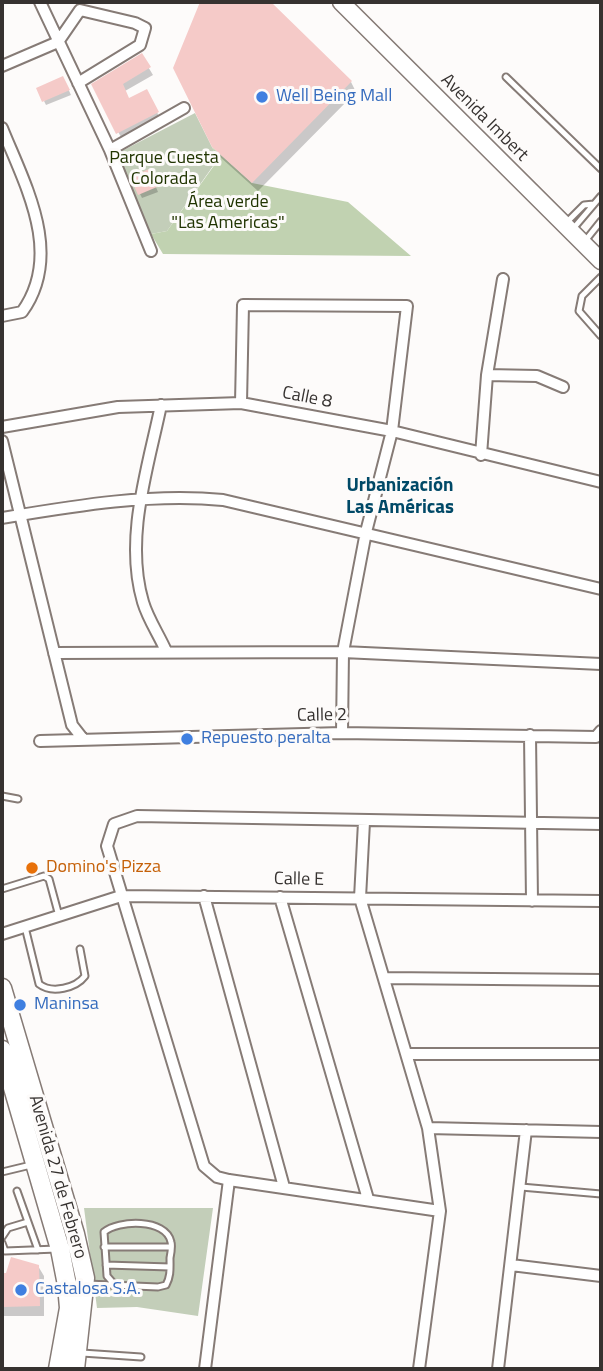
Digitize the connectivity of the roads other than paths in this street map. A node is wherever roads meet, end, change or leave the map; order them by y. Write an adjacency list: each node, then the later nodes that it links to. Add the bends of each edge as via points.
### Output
1 (40, 2): 3 (street)
2 (341, 2): 14 (main road, Avenida Imbert)
3 (58, 42): 4 (street); 6 (street); 6 (street, via 80,10 145,28 140,45)
4 (2, 66)
5 (506, 77): 10 (lane)
6 (78, 83): 9 (street)
7 (184, 108): 9 (street)
8 (2, 128): 19 (street, via 38,216 40,255 31,299 22,312)
9 (110, 150): 15 (street)
10 (601, 169)
11 (601, 196): 12 (lane)
12 (594, 204): 14 (lane); 14 (lane, via 584,205)
13 (601, 222): 14 (lane)
14 (572, 233): 16 (main road, Avenida Imbert)
15 (151, 251)
16 (601, 261)
17 (601, 277): 20 (lane, via 582,296 579,312)
18 (503, 279): 21 (street)
19 (2, 316)
20 (601, 335)
21 (487, 375): 22 (street, via 537,376); 28 (street)
22 (563, 387)
23 (241, 403): 24 (street, Calle 8); 26 (street, Calle 8); 26 (street, via 243,305 407,306)
24 (161, 404): 25 (street, Calle 8); 30 (street)
25 (2, 427)
26 (392, 432): 28 (street, Calle 8); 33 (street)
27 (2, 441): 31 (street)
28 (481, 455): 29 (street, Calle 8)
29 (601, 482)
30 (142, 498): 31 (street); 33 (street, via 223,499); 35 (street, via 134,554 143,603)
31 (20, 515): 32 (street); 37 (street)
32 (2, 518)
33 (366, 531): 34 (street); 36 (street)
34 (601, 589)
35 (166, 651): 36 (street); 37 (street)
36 (343, 652): 38 (street); 40 (street)
37 (54, 653): 42 (street, via 72,725)
38 (601, 664)
39 (601, 731): 41 (street, Calle 2, via 596,737)
40 (342, 733): 41 (street, Calle 2); 42 (street, Calle 2)
41 (530, 735): 47 (street)
42 (83, 739): 43 (street, Calle 2)
43 (40, 741)
44 (2, 796): 45 (lane)
45 (18, 799)
46 (363, 822): 47 (street); 50 (street, via 137,816 114,824 107,846); 53 (street)
47 (531, 824): 48 (street); 54 (street)
48 (601, 824)
49 (2, 889): 56 (lane, via 44,876 49,879)
50 (121, 896): 51 (street, Calle E); 56 (street, Calle E); 71 (street, via 204,1166)
51 (204, 896): 52 (street, Calle E); 72 (street)
52 (280, 897): 53 (street, Calle E); 76 (street)
53 (360, 898): 54 (street, Calle E); 60 (street)
54 (533, 901): 55 (street, Calle E)
55 (601, 901)
56 (59, 916): 57 (street, Calle E)
57 (25, 927): 58 (street, Calle E); 59 (lane, via 39,984 44,988 80,982 85,976)
58 (2, 934)
59 (80, 950)
60 (384, 978): 61 (street); 64 (street)
61 (601, 980)
62 (2, 988): 89 (main road, Avenida 27 de Febrero, via 75,1234)
63 (2, 1050): 69 (main road, Avenida 27 de Febrero)
64 (408, 1054): 65 (street); 66 (street)
65 (601, 1054)
66 (428, 1128): 67 (street); 77 (street)
67 (526, 1130): 68 (street); 73 (street)
68 (601, 1132)
69 (34, 1165): 70 (lane); 83 (main road, Avenida 27 de Febrero)
70 (2, 1172)
71 (229, 1180): 72 (street); 94 (street)
72 (284, 1187): 76 (street)
73 (520, 1187): 75 (lane); 86 (street)
74 (17, 1191): 78 (lane)
75 (601, 1194)
76 (368, 1199): 77 (street)
77 (440, 1211): 95 (street)
78 (28, 1222): 79 (lane, via 8,1228); 84 (lane)
79 (2, 1237)
80 (2, 1243): 84 (lane, via 5,1251)
81 (104, 1247): 82 (lane); 82 (lane, via 108,1228 144,1225 164,1230); 85 (lane)
82 (171, 1247): 87 (lane)
83 (60, 1249): 84 (lane); 93 (main road, Avenida 27 de Febrero, via 69,1308)
84 (38, 1250)
85 (106, 1265): 87 (lane); 90 (lane)
86 (511, 1265): 88 (street); 96 (street)
87 (170, 1267): 90 (lane, via 169,1281 161,1287)
88 (601, 1276)
89 (84, 1283): 90 (lane); 92 (main road, Avenida 27 de Febrero)
90 (114, 1284)
91 (141, 1357): 92 (lane)
92 (77, 1361)
93 (58, 1369)
94 (205, 1369)
95 (419, 1369)
96 (498, 1369)

